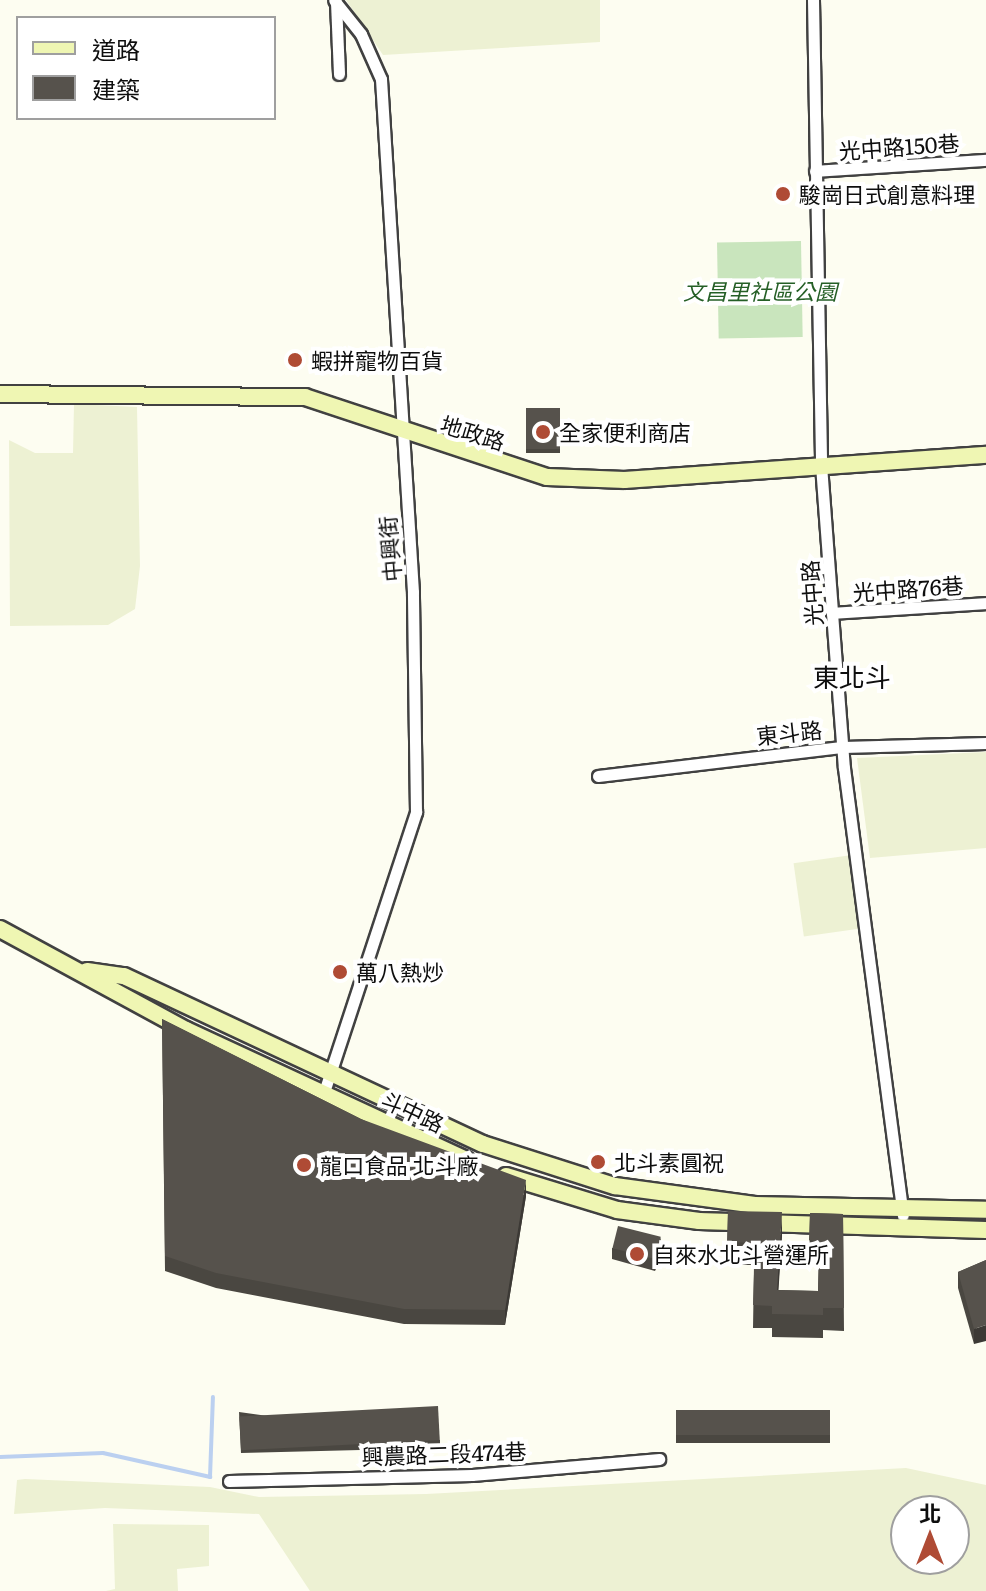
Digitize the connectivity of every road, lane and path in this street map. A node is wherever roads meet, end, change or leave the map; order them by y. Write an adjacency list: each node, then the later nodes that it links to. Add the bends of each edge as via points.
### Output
1 (813, 0): 5 (street, 光中路)
2 (335, 1): 3 (street); 7 (street, 中興街, via 361,34 381,79)
3 (339, 74)
4 (986, 160): 5 (street, 光中路150巷)
5 (815, 171): 9 (street, 光中路)
6 (0, 394): 7 (main road, 地政路, via 305,397)
7 (399, 432): 9 (main road, 地政路, via 547,477 625,480); 17 (street, 中興街, via 413,592 416,812)
8 (986, 455): 9 (main road, 地政路)
9 (821, 465): 11 (street, 光中路)
10 (986, 603): 11 (street, 光中路76巷)
11 (832, 613): 13 (street, 光中路)
12 (986, 743): 13 (street, 東斗路)
13 (843, 747): 14 (street, 東斗路); 20 (street, 光中路)
14 (598, 776)
15 (0, 929): 16 (main road, 斗中路)
16 (85, 971): 17 (main road, 斗中路, via 124,976); 18 (main road, 斗中路, via 186,1030)
17 (330, 1076): 18 (street, 中興街); 19 (main road, 斗中路, via 483,1144 556,1169 666,1197)
18 (323, 1095): 22 (main road, 斗中路, via 549,1193 617,1210)
19 (755, 1205): 20 (main road, 斗中路); 22 (main road)
20 (903, 1209): 21 (main road, 斗中路); 23 (street, 光中路)
21 (986, 1210)
22 (755, 1224): 23 (main road, 斗中路)
23 (904, 1228): 24 (main road, 斗中路)
24 (986, 1230)
25 (659, 1459): 26 (street, 興農路二段474巷, via 472,1475)
26 (229, 1481)

